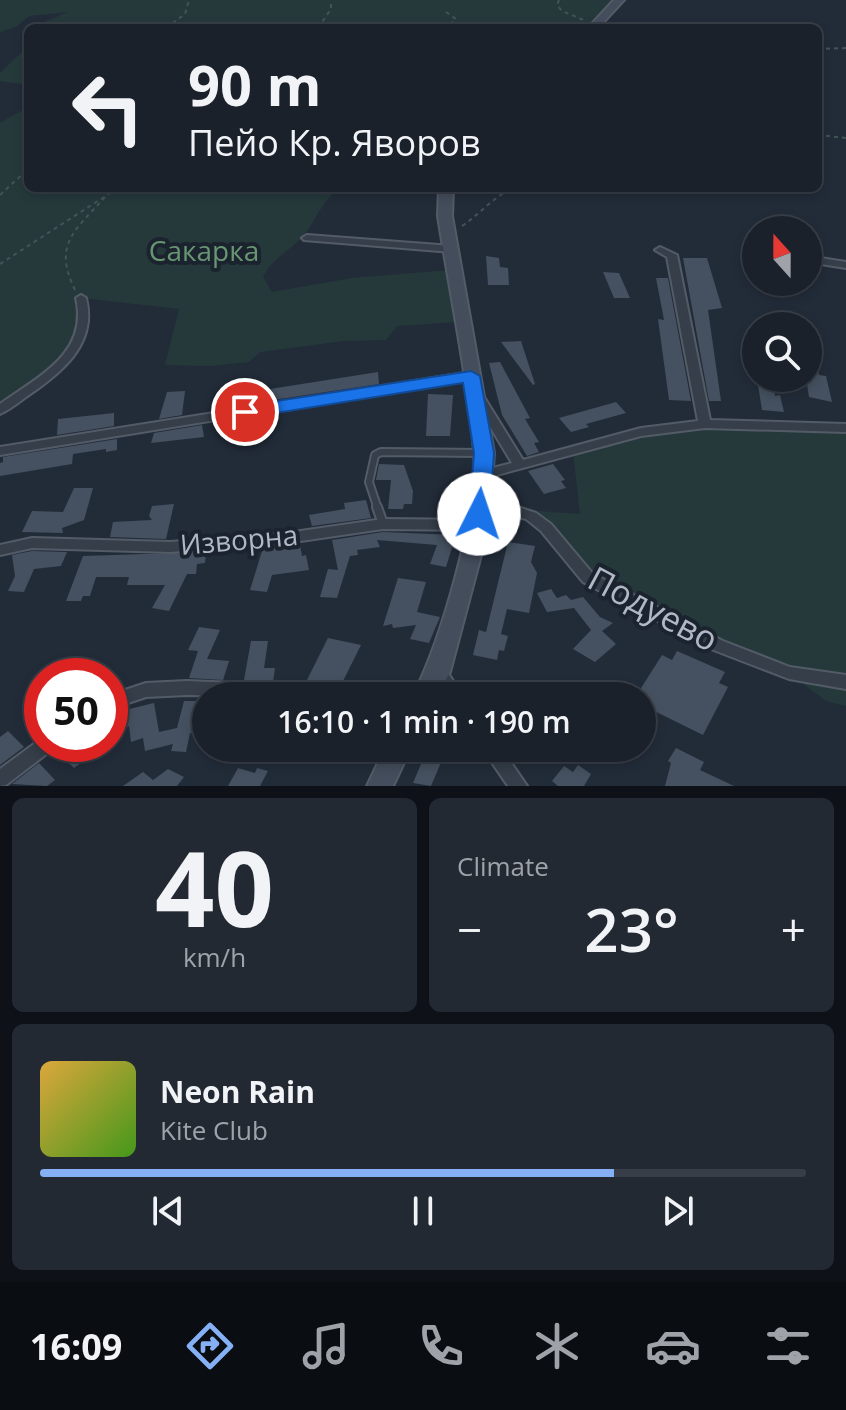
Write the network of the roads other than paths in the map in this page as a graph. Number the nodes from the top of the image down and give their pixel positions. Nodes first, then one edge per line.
1 (619, 0) edge
2 (599, 22) edge
3 (446, 192) edge
4 (307, 238) dead end
5 (451, 243) junction
6 (660, 250) dead end
7 (822, 261) edge
8 (846, 265) edge
9 (81, 298) road end
10 (471, 376) junction
11 (476, 394) junction
12 (0, 410) edge
13 (705, 424) junction
14 (846, 428) edge
15 (0, 451) edge
16 (483, 464) junction
17 (520, 465) junction
18 (479, 514) junction
19 (383, 524) junction
20 (0, 550) edge
21 (438, 672) junction
22 (433, 682) edge
23 (445, 682) edge
24 (846, 682) edge
25 (192, 688) edge
26 (128, 696) edge
27 (24, 761) edge
28 (391, 762) edge
29 (501, 762) edge
30 (0, 779) edge
31 (380, 786) edge
32 (518, 786) edge

1 - 2 main road
3 - 5 main road
4 - 5 street
5 - 10 main road
6 - 13 street
7 - 8 street
9 - 12 street
10 - 11 main road
10 - 15 street
11 - 16 main road
11 - 17 street
13 - 14 street
13 - 17 street
16 - 17 street
16 - 18 main road
16 - 19 lane
18 - 19 street, Изворна
18 - 21 main road
18 - 24 street, Подуево
19 - 20 street, Изворна
21 - 22 main road
21 - 23 street
25 - 26 street
27 - 30 street
28 - 31 main road
29 - 32 street

